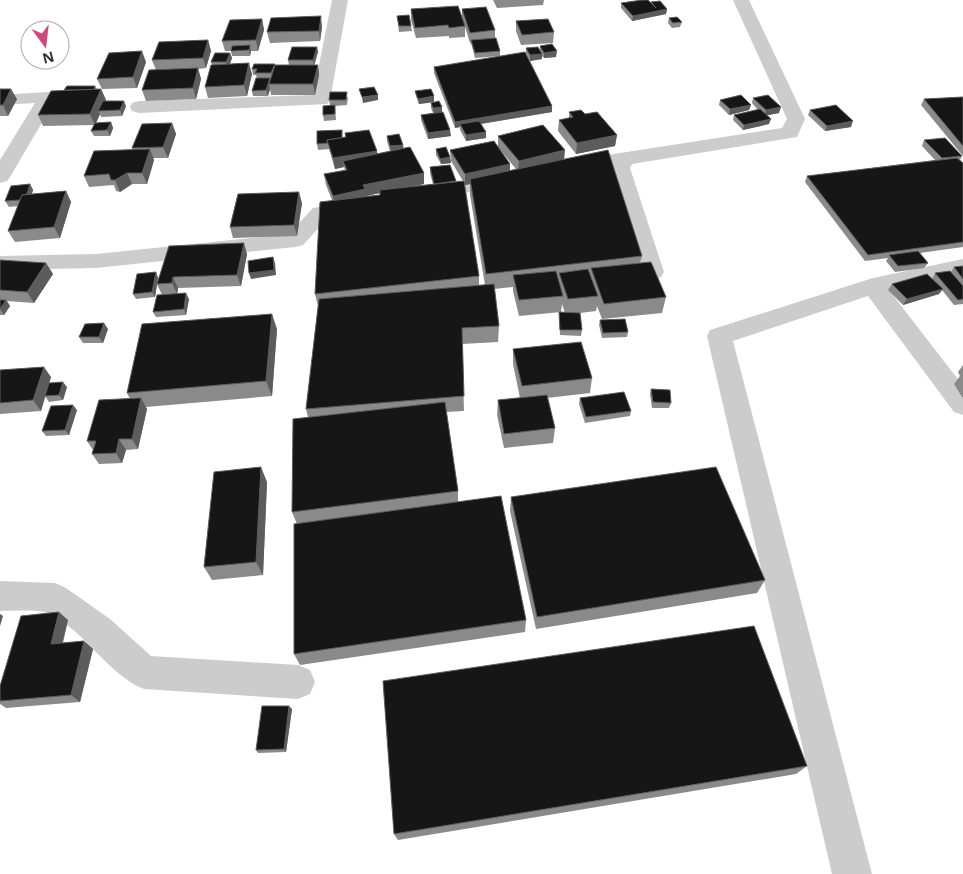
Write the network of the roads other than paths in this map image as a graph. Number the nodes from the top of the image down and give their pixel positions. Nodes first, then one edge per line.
1 (340, 0) edge
2 (741, 0) edge
3 (0, 100) edge
4 (139, 107) dead end
5 (625, 159) junction
6 (0, 177) edge
7 (406, 198) edge
8 (378, 203) edge
9 (0, 263) edge
10 (963, 267) edge
11 (653, 272) edge
12 (873, 286) junction
13 (963, 405) edge
14 (0, 596) edge
15 (298, 682) dead end
16 (852, 874) edge

1 - 4 lane
2 - 5 lane
3 - 6 lane
5 - 7 lane
5 - 11 lane
8 - 9 lane
10 - 12 lane
12 - 13 lane
12 - 16 lane
14 - 15 lane

